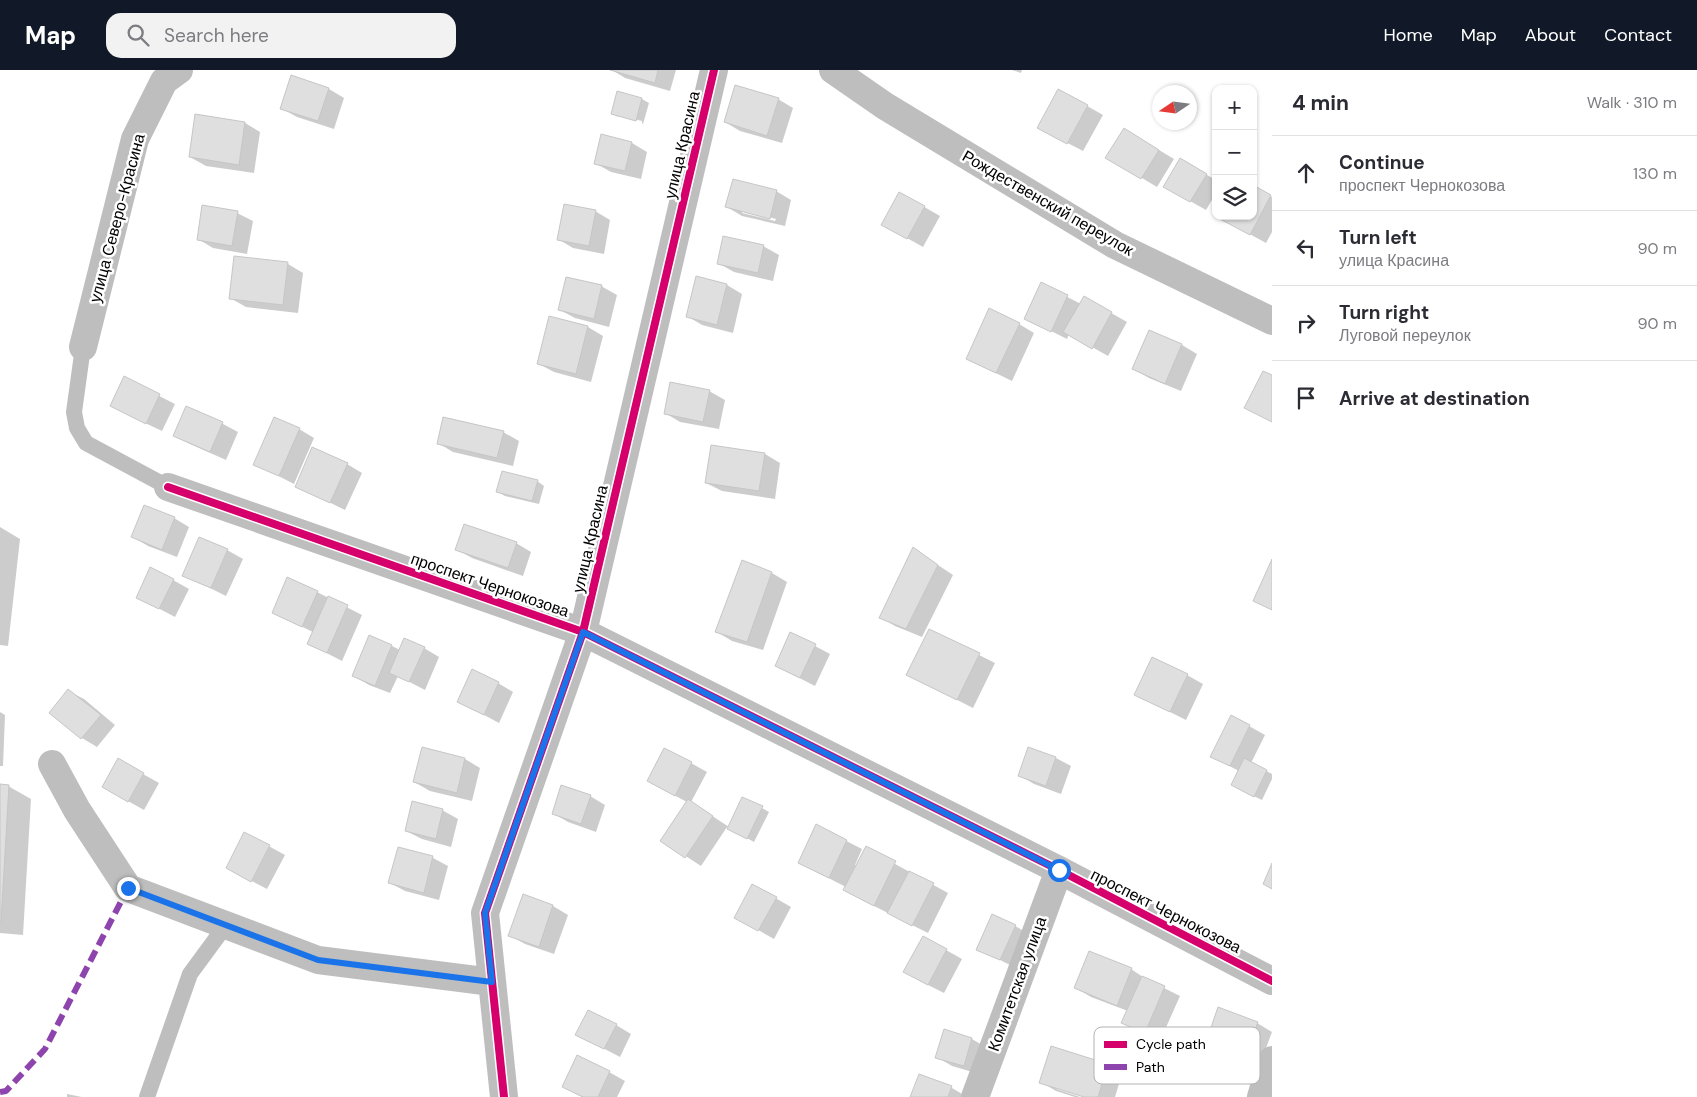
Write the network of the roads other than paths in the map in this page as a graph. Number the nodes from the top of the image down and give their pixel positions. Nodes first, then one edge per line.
1 (179, 70) edge
2 (714, 70) edge
3 (833, 70) edge
4 (1272, 321) edge
5 (83, 347) joint
6 (168, 487) joint
7 (583, 632) junction
8 (52, 764) dead end
9 (1059, 870) junction
10 (226, 925) junction
11 (1272, 981) edge
12 (492, 982) junction
13 (1272, 1060) edge
14 (147, 1097) edge
15 (504, 1097) edge
16 (975, 1097) edge
17 (1261, 1097) edge

1 - 5 street, улица Северо-Красина
2 - 7 street, улица Красина
3 - 4 street, Рождественский переулок
5 - 6 lane
6 - 7 street, проспект Чернокозова
7 - 9 street, проспект Чернокозова
7 - 12 street, улица Красина
8 - 10 street
9 - 11 street, проспект Чернокозова
9 - 16 street, Комитетская улица
10 - 12 street
10 - 14 lane
12 - 15 street, улица Красина
13 - 17 street

